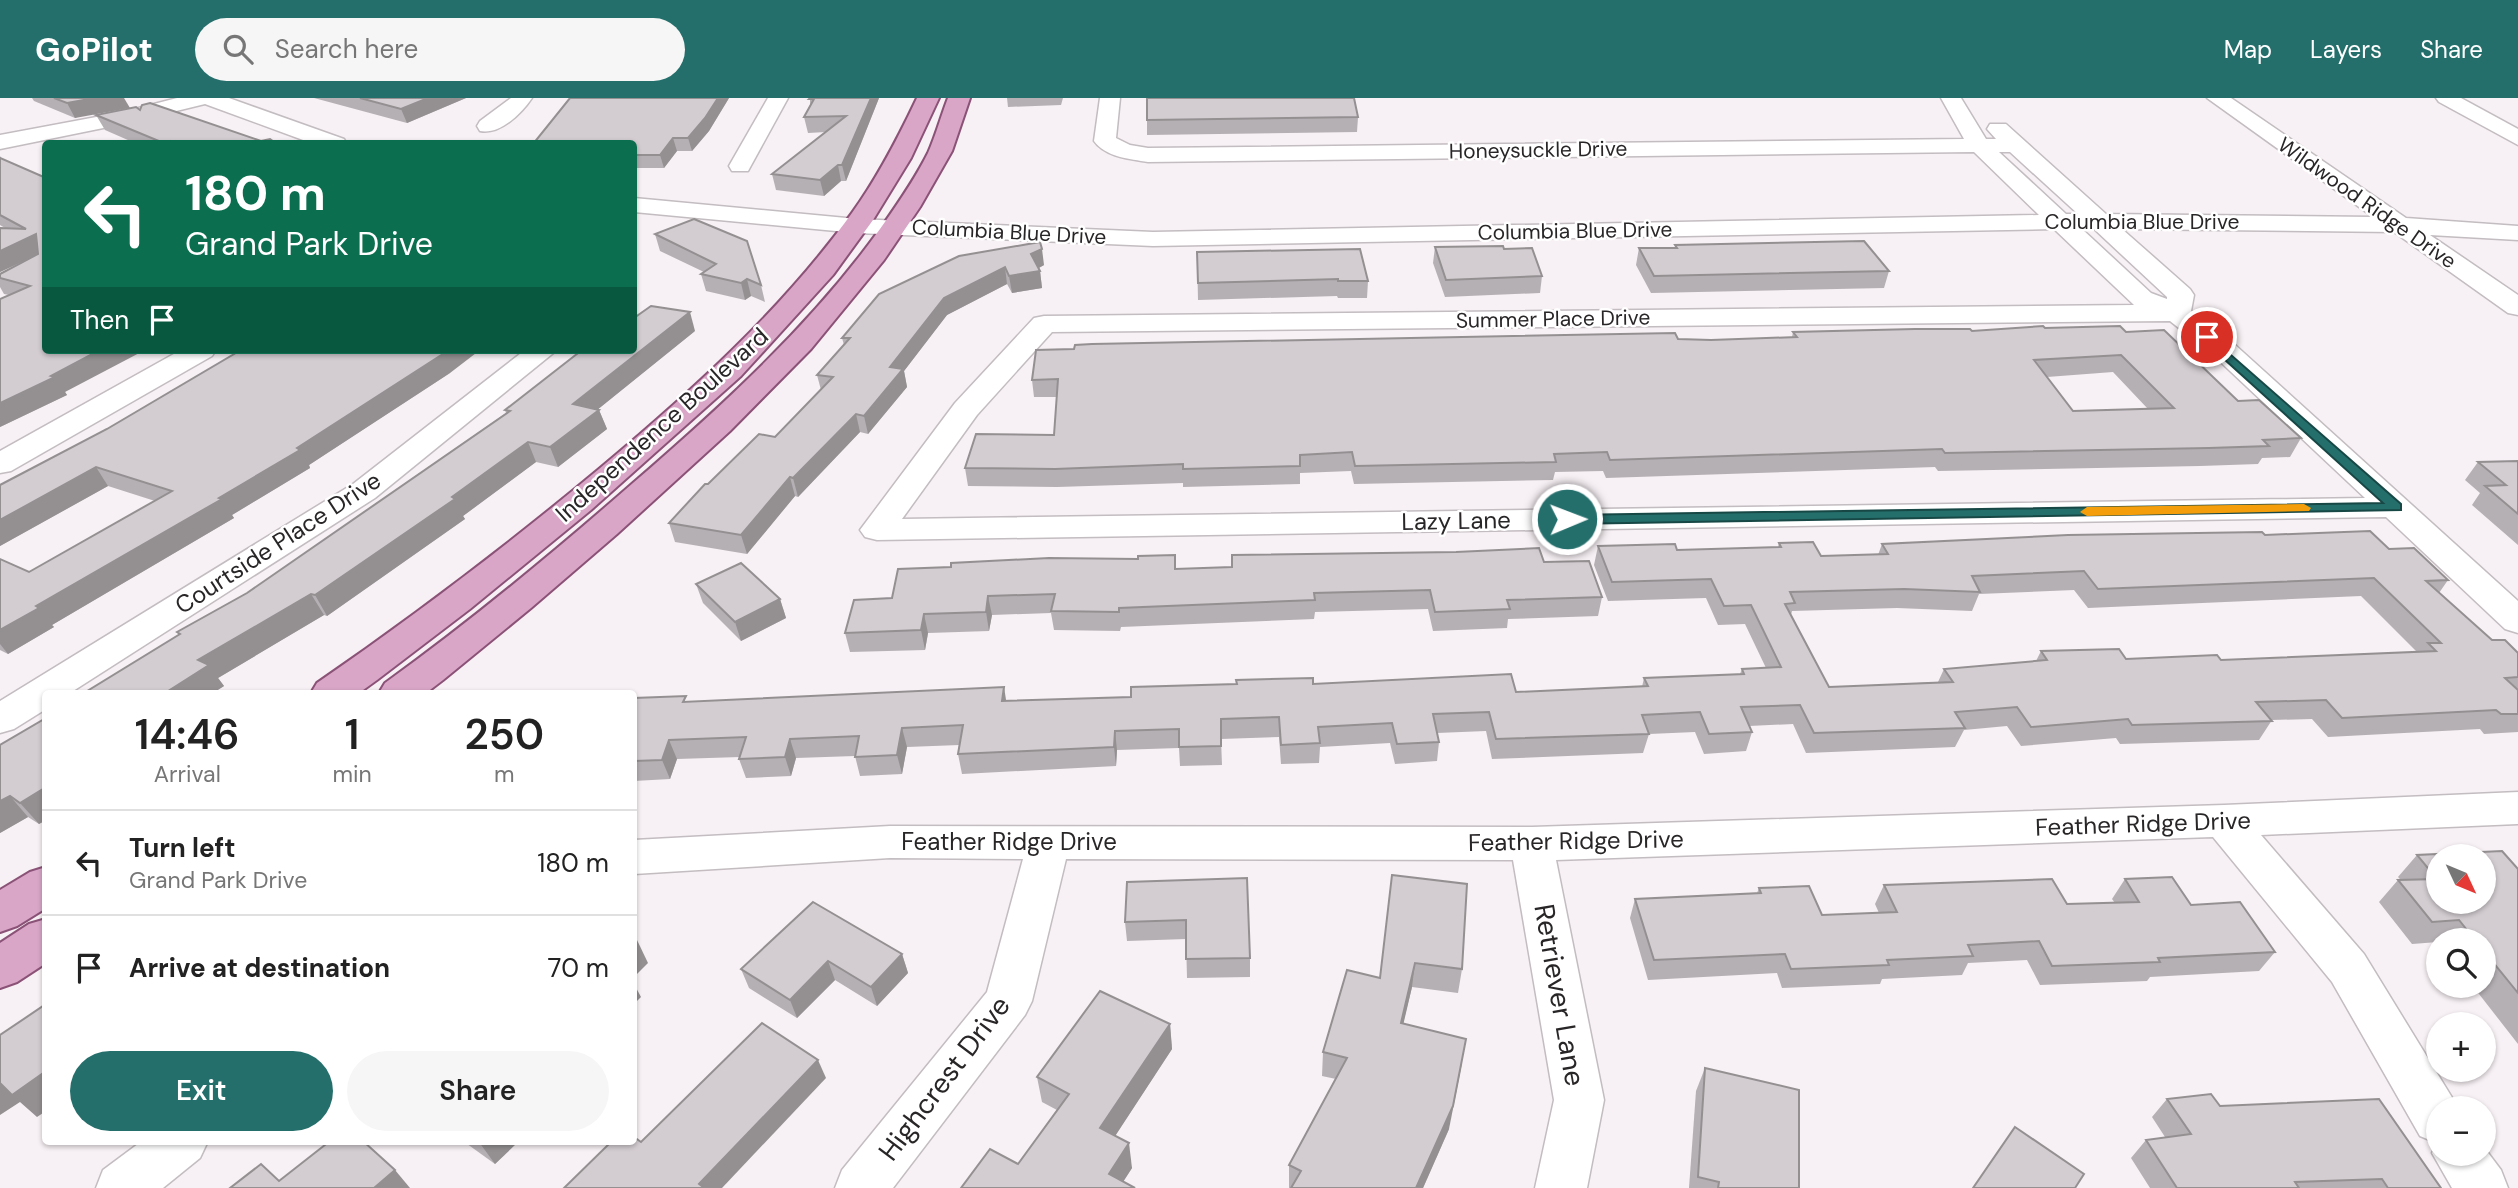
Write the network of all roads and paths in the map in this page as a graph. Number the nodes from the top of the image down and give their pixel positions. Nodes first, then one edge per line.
1 (202, 98) edge
2 (209, 98) edge
3 (522, 98) edge
4 (778, 98) edge
5 (928, 98) edge
6 (959, 98) edge
7 (1110, 98) edge
8 (1951, 98) edge
9 (1963, 98) edge
10 (2217, 98) edge
11 (2446, 98) edge
12 (488, 125) dead end
13 (2518, 138) edge
14 (42, 139) edge
15 (325, 140) edge
16 (0, 142) edge
17 (1979, 145) junction
18 (2016, 145) junction
19 (740, 166) dead end
20 (637, 205) edge
21 (2098, 220) junction
22 (2059, 221) junction
23 (2398, 225) junction
24 (857, 226) junction
25 (896, 226) junction
26 (2518, 233) edge
27 (2518, 307) edge
28 (2177, 313) junction
29 (195, 354) edge
30 (538, 354) edge
31 (966, 408) joint
32 (629, 461) junction
33 (0, 464) edge
34 (670, 468) junction
35 (2396, 507) junction
36 (2518, 621) edge
37 (46, 690) edge
38 (335, 690) edge
39 (403, 690) edge
40 (42, 693) edge
41 (0, 719) edge
42 (2518, 808) edge
43 (2224, 821) junction
44 (1049, 841) junction
45 (1532, 844) junction
46 (637, 857) edge
47 (42, 887) edge
48 (0, 913) edge
49 (42, 941) edge
50 (0, 968) edge
51 (2426, 1100) edge
52 (177, 1145) edge
53 (2467, 1166) edge
54 (122, 1188) edge
55 (861, 1188) edge
56 (1561, 1188) edge
57 (2482, 1188) edge

1 - 14 street
2 - 15 street
3 - 12 street
4 - 19 street
5 - 24 main road, Independence Boulevard
6 - 25 main road, Independence Boulevard
7 - 17 street, Honeysuckle Drive
8 - 17 street
9 - 18 street
10 - 23 street, Wildwood Ridge Drive
11 - 13 street
14 - 16 street
17 - 18 street, Honeysuckle Drive
17 - 22 street
18 - 21 street
20 - 24 street, Columbia Blue Drive
21 - 22 street, Columbia Blue Drive
21 - 23 street, Columbia Blue Drive
21 - 28 street
22 - 25 street, Columbia Blue Drive
22 - 28 street
23 - 26 street, Columbia Blue Drive
23 - 27 street, Wildwood Ridge Drive
24 - 25 street, Columbia Blue Drive
24 - 32 main road, Independence Boulevard
25 - 34 main road, Independence Boulevard
28 - 31 street, Summer Place Drive
28 - 35 street
29 - 33 street
30 - 37 street, Courtside Place Drive
31 - 35 street, Lazy Lane
32 - 34 main road
32 - 38 main road, Independence Boulevard
34 - 39 main road, Independence Boulevard
35 - 36 street
40 - 41 street, Courtside Place Drive
42 - 43 street, Feather Ridge Drive
43 - 45 street, Feather Ridge Drive
43 - 51 street
44 - 45 street, Feather Ridge Drive
44 - 46 street, Feather Ridge Drive
44 - 55 street, Highcrest Drive
45 - 56 street, Retriever Lane
47 - 48 main road
49 - 50 main road
52 - 54 street
53 - 57 street

